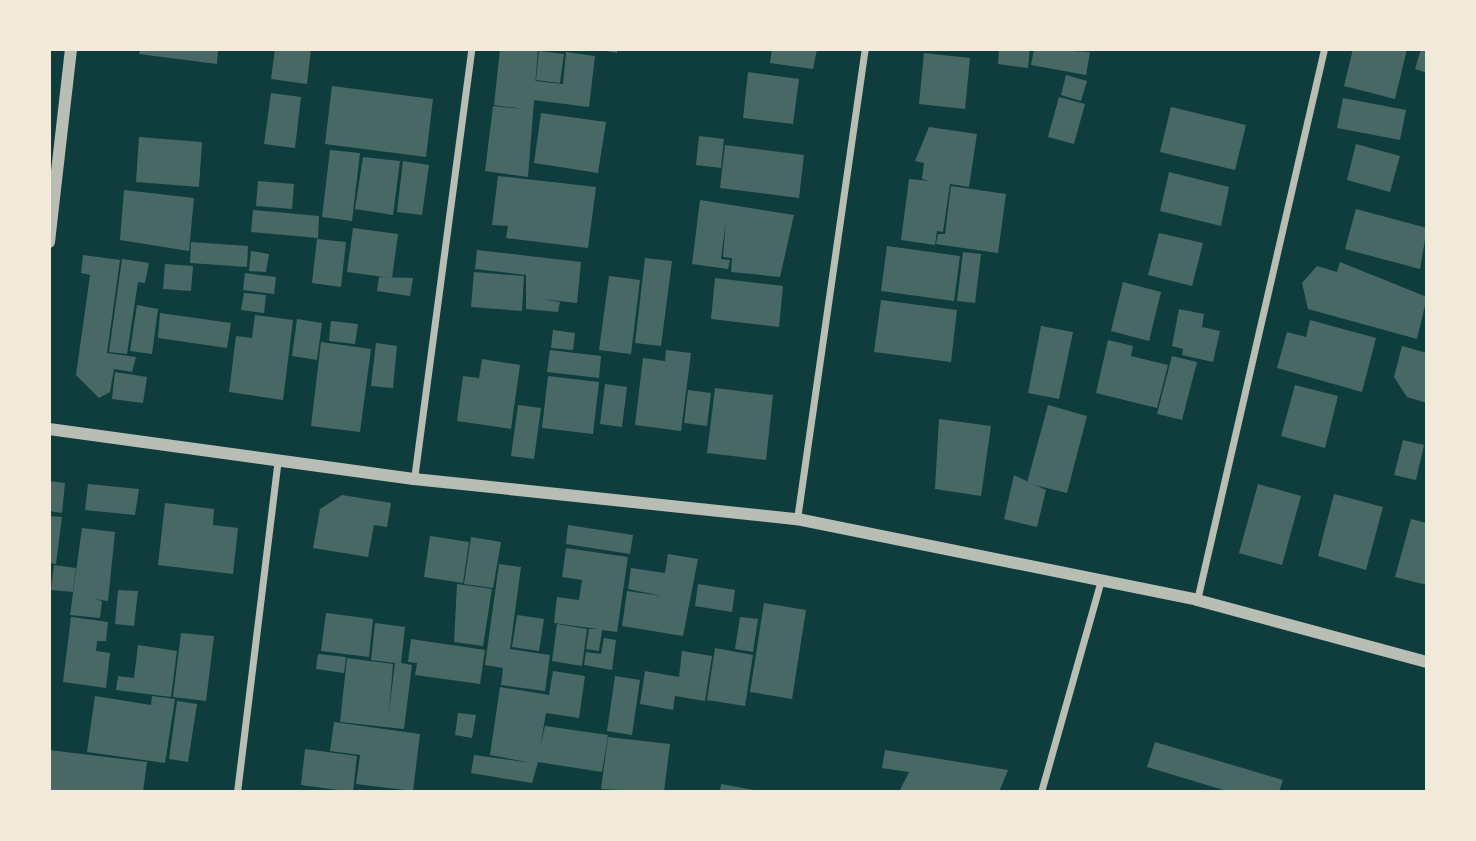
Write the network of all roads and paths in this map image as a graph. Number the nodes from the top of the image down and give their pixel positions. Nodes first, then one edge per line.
1 (71, 49) edge
2 (471, 49) edge
3 (864, 49) edge
4 (1324, 49) edge
5 (49, 242) edge
6 (49, 429) edge
7 (278, 458) junction
8 (414, 479) junction
9 (797, 519) junction
10 (1102, 580) junction
11 (1197, 600) junction
12 (1427, 662) edge
13 (237, 792) edge
14 (1041, 792) edge

1 - 5 street
2 - 8 street
3 - 9 street
4 - 11 street
6 - 7 street
7 - 8 street
7 - 13 street
8 - 9 street
9 - 10 street
10 - 11 street
10 - 14 street
11 - 12 street

